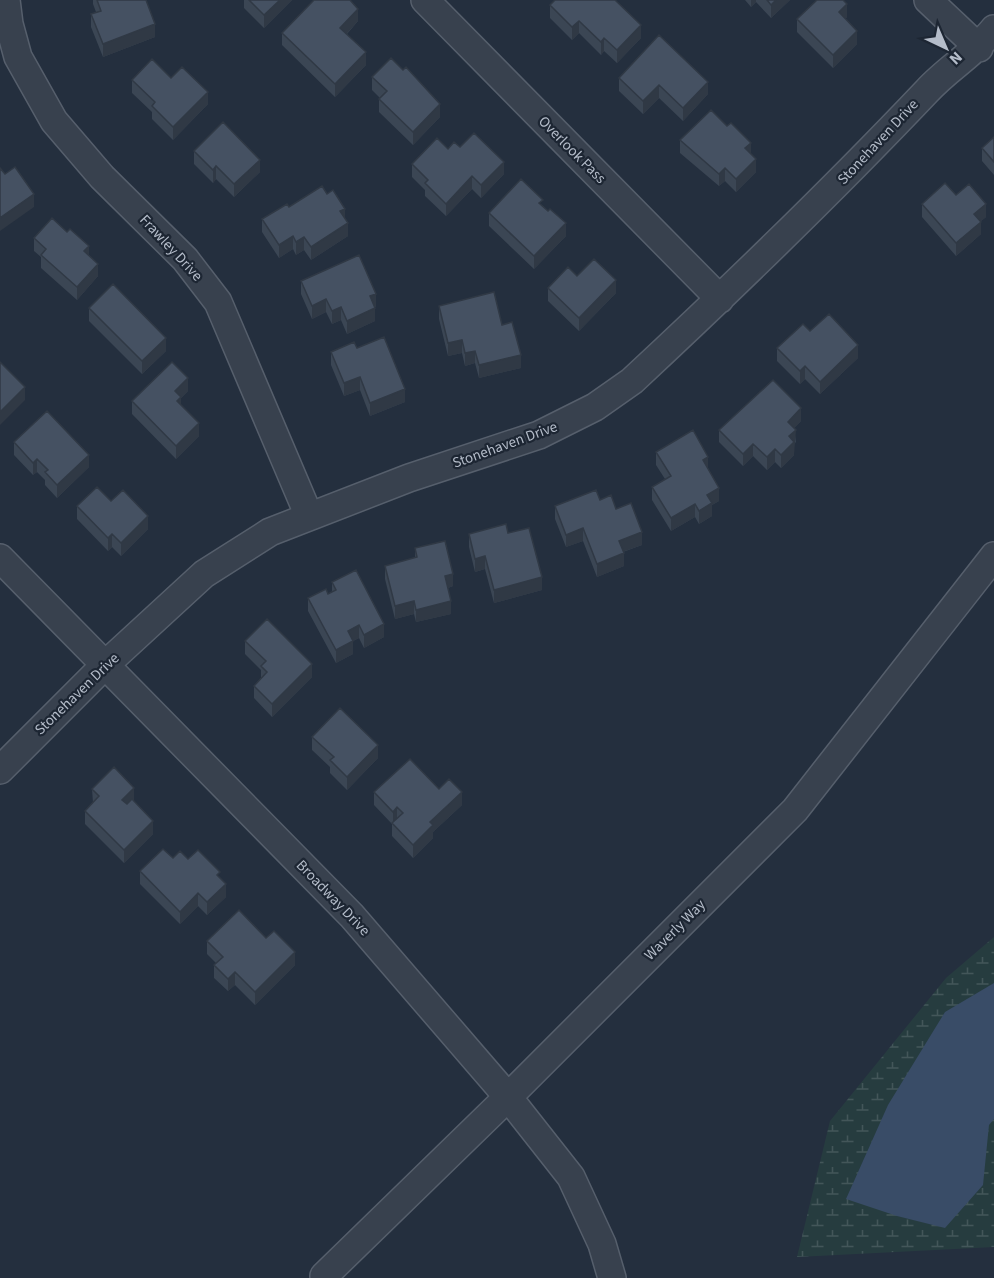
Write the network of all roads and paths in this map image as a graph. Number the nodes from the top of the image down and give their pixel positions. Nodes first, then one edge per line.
1 (425, 0) edge
2 (928, 0) edge
3 (4, 3) edge
4 (987, 39) edge
5 (720, 299) junction
6 (309, 516) junction
7 (994, 556) edge
8 (0, 558) edge
9 (105, 665) junction
10 (0, 770) edge
11 (508, 1097) junction
12 (324, 1276) dead end
13 (612, 1278) edge

1 - 5 street, Overlook Pass
2 - 4 street
3 - 6 street, Frawley Drive
4 - 5 street, Stonehaven Drive
5 - 6 street, Stonehaven Drive
6 - 9 street, Stonehaven Drive
7 - 11 street, Waverly Way
8 - 9 street, Broadway Drive
9 - 10 street, Stonehaven Drive
9 - 11 street, Broadway Drive
11 - 12 street, Waverly Way
11 - 13 street, Broadway Drive

